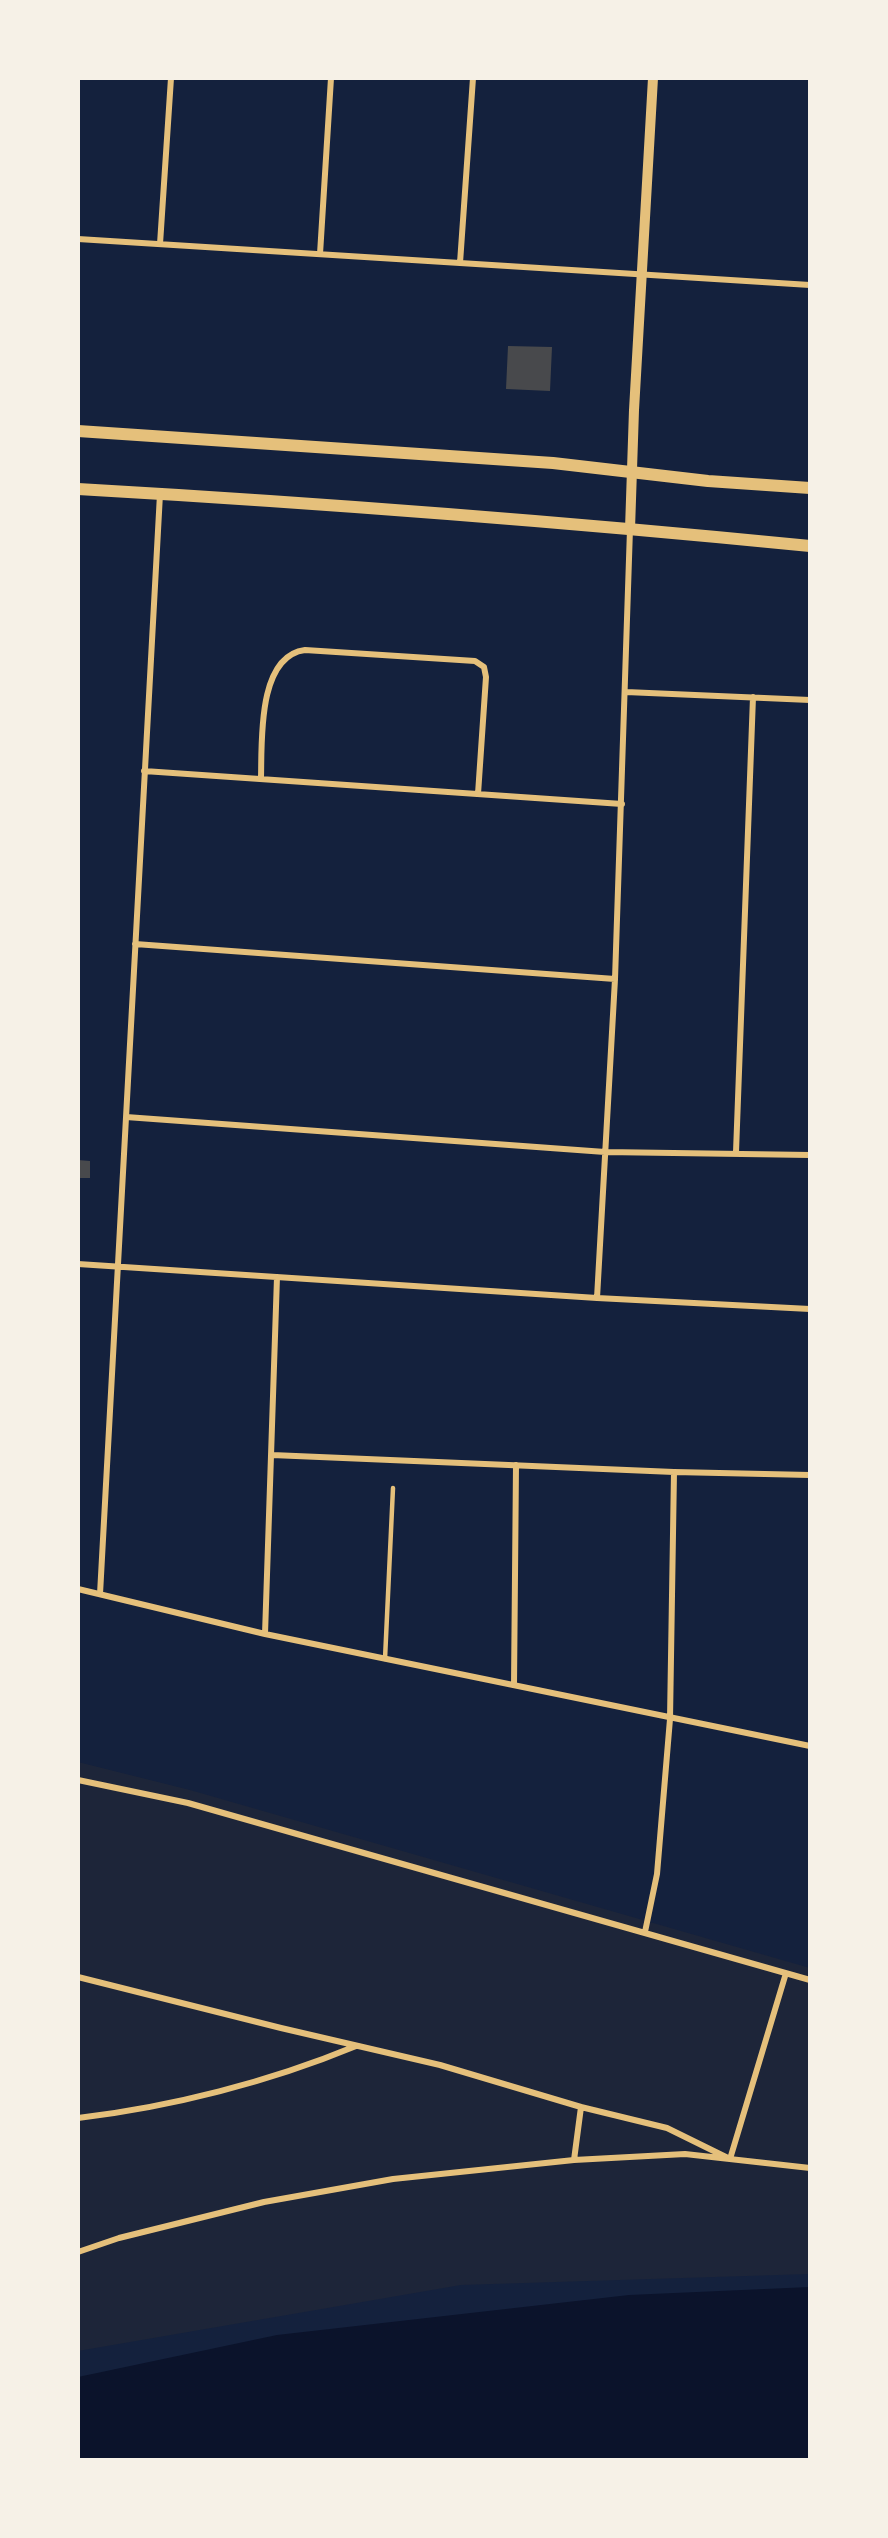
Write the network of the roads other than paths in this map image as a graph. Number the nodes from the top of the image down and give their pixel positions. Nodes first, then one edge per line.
1 (171, 78) edge
2 (331, 78) edge
3 (472, 78) edge
4 (653, 78) edge
5 (78, 239) edge
6 (160, 244) junction
7 (320, 254) junction
8 (460, 263) junction
9 (642, 274) junction
10 (810, 285) edge
11 (78, 431) edge
12 (633, 474) junction
13 (810, 488) edge
14 (78, 489) edge
15 (160, 494) junction
16 (630, 528) junction
17 (810, 546) edge
18 (626, 692) junction
19 (753, 698) junction
20 (810, 699) edge
21 (144, 771) junction
22 (261, 778) junction
23 (478, 794) junction
24 (622, 804) junction
25 (135, 944) junction
26 (615, 979) junction
27 (126, 1118) junction
28 (605, 1152) junction
29 (736, 1152) junction
30 (810, 1155) edge
31 (78, 1264) edge
32 (117, 1266) junction
33 (276, 1277) junction
34 (597, 1298) junction
35 (810, 1309) edge
36 (272, 1455) junction
37 (516, 1465) junction
38 (674, 1472) junction
39 (810, 1475) edge
40 (393, 1488) dead end
41 (78, 1589) edge
42 (100, 1594) junction
43 (264, 1634) junction
44 (385, 1659) junction
45 (514, 1685) junction
46 (670, 1719) junction
47 (810, 1746) edge
48 (78, 1780) edge
49 (645, 1932) junction
50 (786, 1973) junction
51 (78, 1977) edge
52 (810, 1980) edge
53 (357, 2046) junction
54 (581, 2107) junction
55 (78, 2118) edge
56 (730, 2159) junction
57 (574, 2160) junction
58 (810, 2168) edge
59 (78, 2252) edge

1 - 6 street
2 - 7 street
3 - 8 street
4 - 9 street
5 - 6 street
6 - 7 street
7 - 8 street
8 - 9 street
9 - 10 street
9 - 12 street
11 - 12 main road
12 - 13 main road
12 - 16 street
14 - 15 main road
15 - 16 main road
15 - 21 street
16 - 17 main road
16 - 18 street
18 - 19 street
18 - 24 street
19 - 20 street
19 - 29 street
21 - 22 street
21 - 25 street
22 - 23 street
22 - 23 street
23 - 24 street
24 - 26 street
25 - 26 street
25 - 27 street
26 - 28 street
27 - 28 street
27 - 32 street
28 - 29 street
28 - 34 street
29 - 30 street
31 - 32 street
32 - 33 street
32 - 42 street
33 - 34 street
33 - 36 street
34 - 35 street
36 - 37 street
36 - 43 street
37 - 38 street
37 - 45 street
38 - 39 street
38 - 46 street
40 - 44 lane
41 - 42 street
42 - 43 street
43 - 44 street
44 - 45 street
45 - 46 street
46 - 47 street
46 - 49 street
48 - 49 street
49 - 50 street
50 - 52 street
50 - 56 street
51 - 53 street
53 - 54 street
53 - 55 street
54 - 56 street
54 - 57 street
56 - 57 street
56 - 58 street
57 - 59 street

